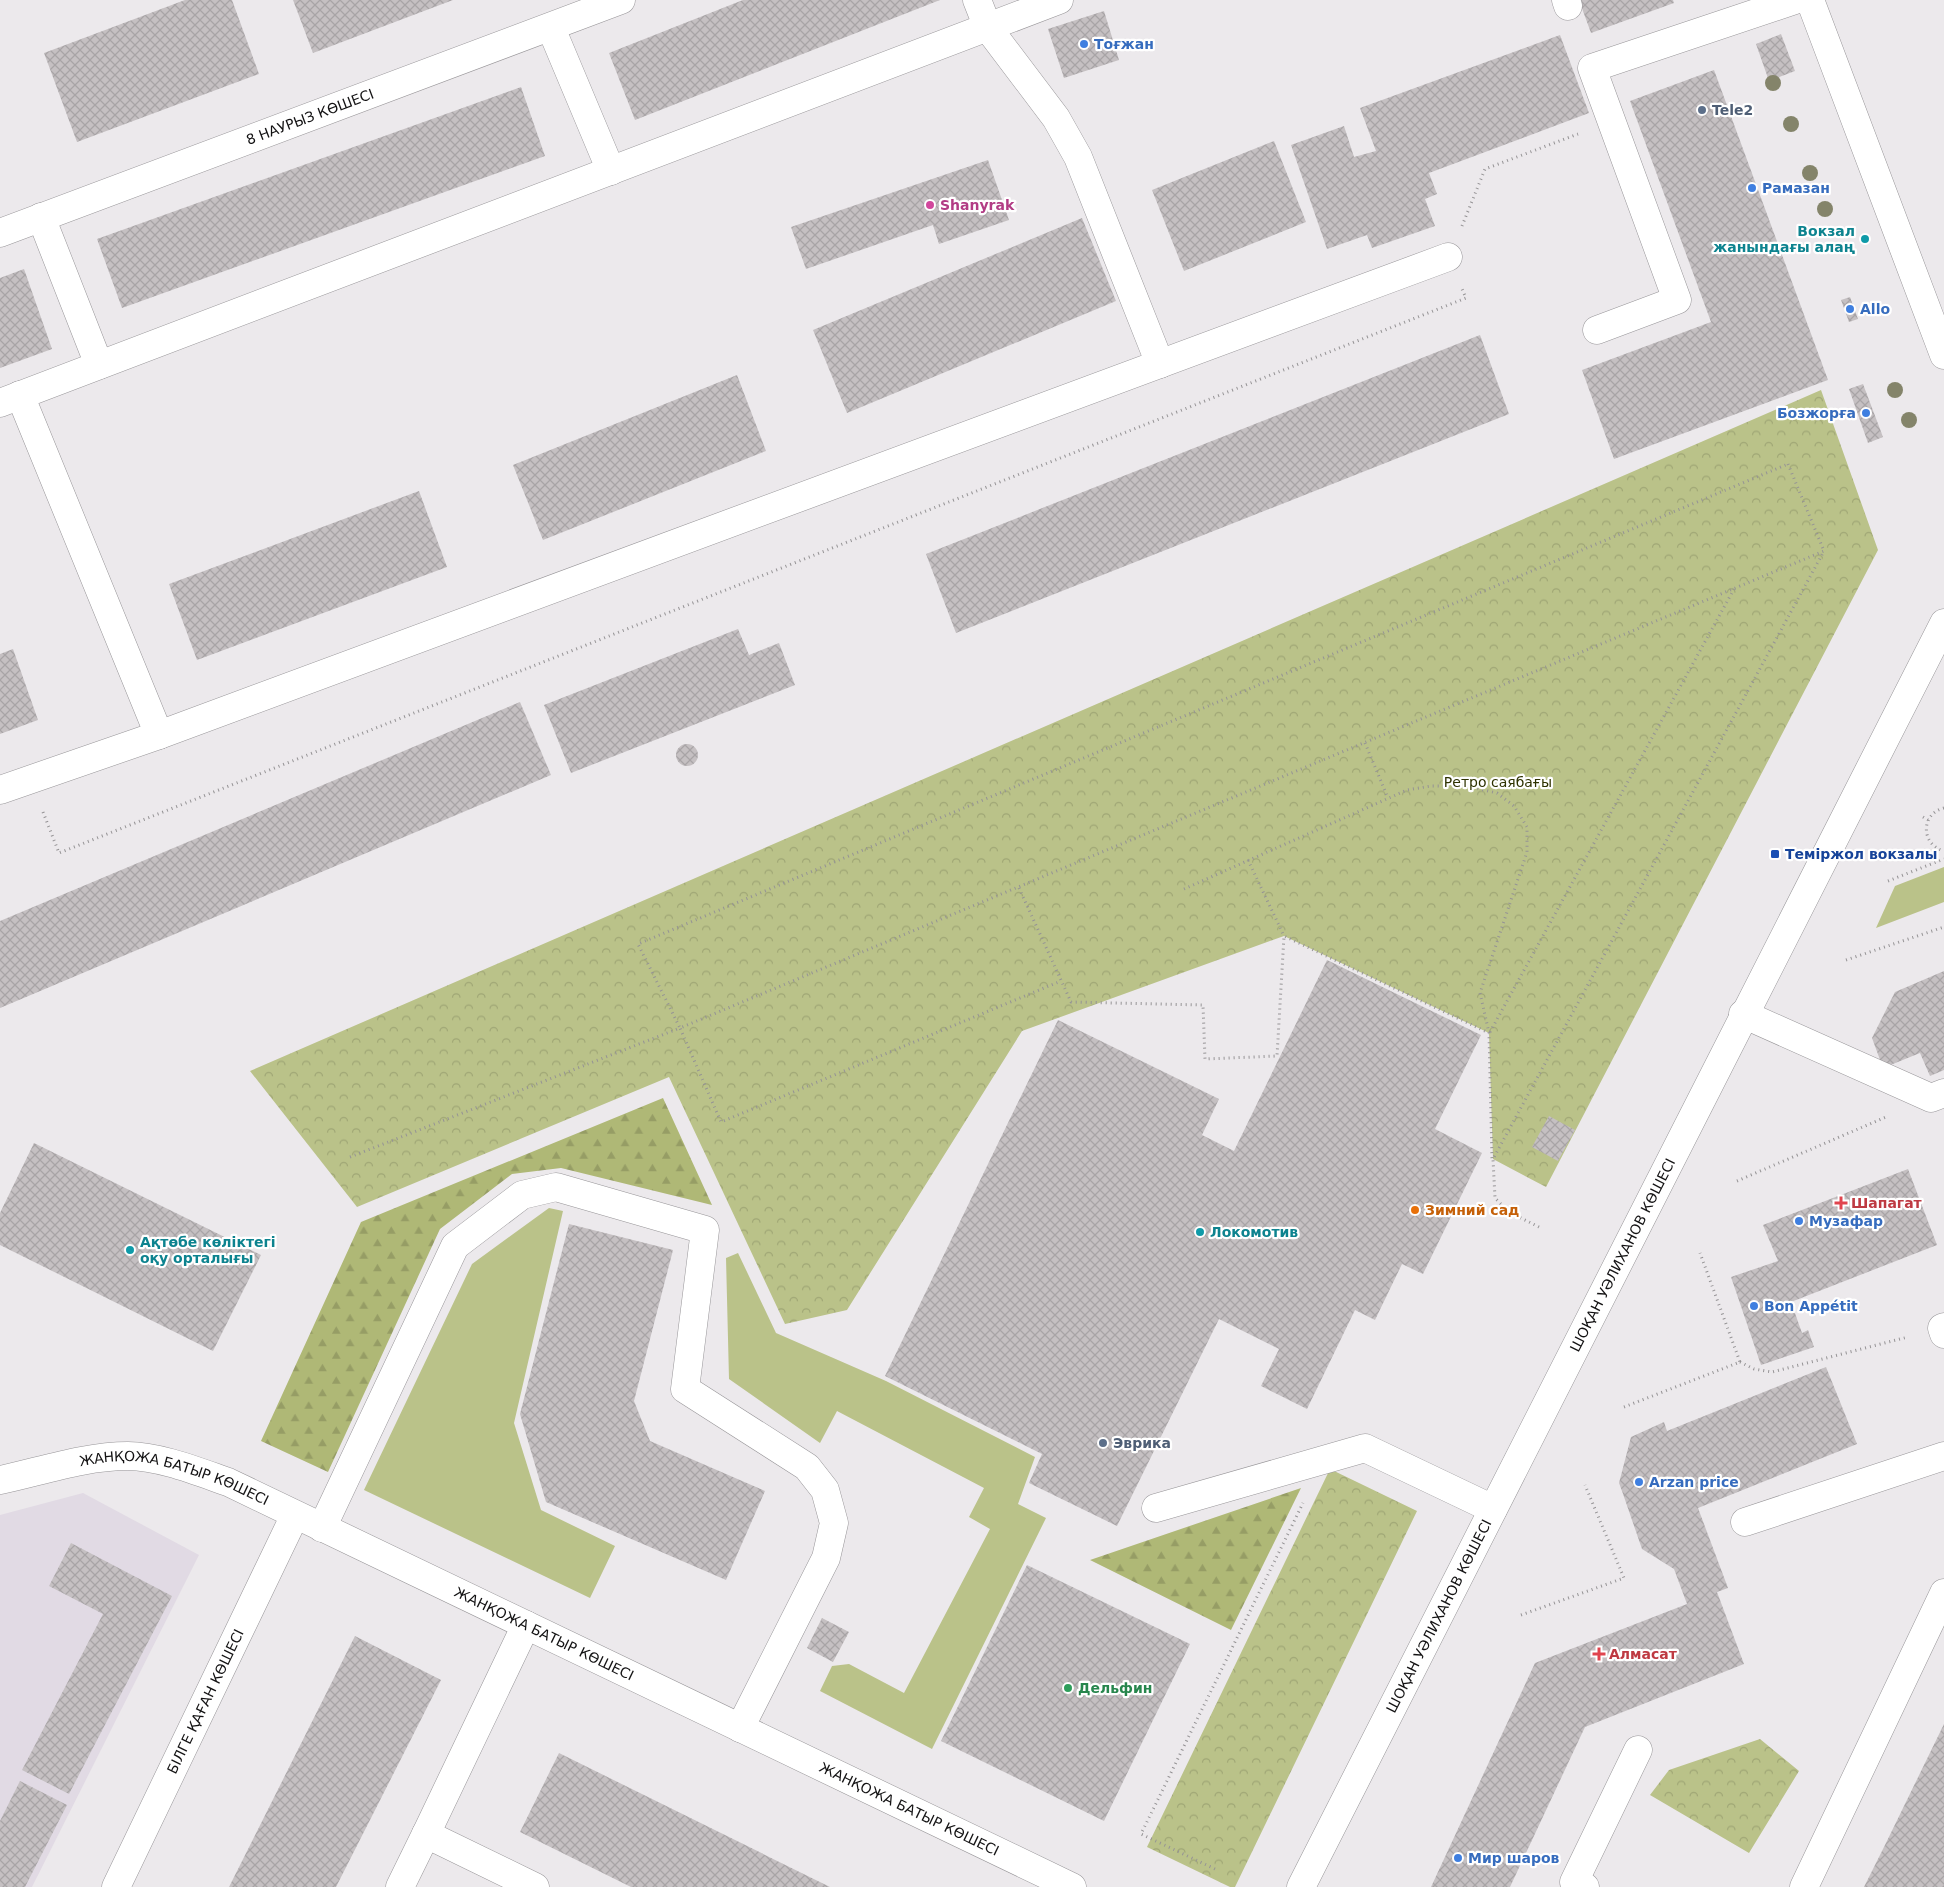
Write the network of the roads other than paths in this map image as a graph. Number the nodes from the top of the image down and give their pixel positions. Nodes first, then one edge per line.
1 (621, 0) edge
2 (977, 0) edge
3 (1059, 0) edge
4 (1795, 0) edge
5 (1810, 0) edge
6 (550, 28) junction
7 (988, 28) junction
8 (611, 171) junction
9 (41, 218) junction
10 (0, 233) edge
11 (1448, 257) road end
12 (1597, 330) dead end
13 (1944, 355) edge
14 (1160, 364) junction
15 (99, 365) junction
16 (10, 399) edge
17 (1944, 623) edge
18 (158, 735) junction
19 (0, 790) edge
20 (1744, 1014) junction
21 (1940, 1100) edge
22 (1944, 1456) edge
23 (0, 1480) edge
24 (1156, 1508) dead end
25 (1493, 1509) junction
26 (295, 1515) junction
27 (1745, 1522) dead end
28 (322, 1528) junction
29 (1944, 1593) edge
30 (526, 1625) junction
31 (740, 1728) junction
32 (1638, 1750) dead end
33 (426, 1834) junction
34 (1022, 1876) edge
35 (116, 1887) edge
36 (400, 1887) edge
37 (534, 1887) edge
38 (1072, 1887) edge
39 (1301, 1887) edge
40 (1585, 1887) edge
41 (1804, 1887) edge

1 - 6 street, 8 НАУРЫЗ КӨШЕСІ
2 - 7 street
3 - 7 street
4 - 12 street
5 - 13 street
6 - 8 street
6 - 9 street, 8 НАУРЫЗ КӨШЕСІ
7 - 8 street
7 - 14 street
8 - 15 street
9 - 10 street, 8 НАУРЫЗ КӨШЕСІ
9 - 15 street
11 - 14 street
14 - 18 street
15 - 16 street
16 - 18 street
17 - 20 street, ШОҚАН УӘЛИХАНОВ КӨШЕСІ
18 - 19 street
20 - 21 street
20 - 25 street, ШОҚАН УӘЛИХАНОВ КӨШЕСІ
22 - 27 street
23 - 26 street, ЖАНҚОЖА БАТЫР КӨШЕСІ
24 - 25 street
25 - 39 street, ШОҚАН УӘЛИХАНОВ КӨШЕСІ
26 - 28 street, ЖАНҚОЖА БАТЫР КӨШЕСІ
26 - 35 street, БІЛГЕ ҚАҒАН КӨШЕСІ
28 - 30 street, ЖАНҚОЖА БАТЫР КӨШЕСІ
28 - 31 street
29 - 41 street
30 - 31 street, ЖАНҚОЖА БАТЫР КӨШЕСІ
30 - 33 street
31 - 34 street, ЖАНҚОЖА БАТЫР КӨШЕСІ
32 - 40 street
33 - 36 street
33 - 37 street
34 - 38 street, ЖАНҚОЖА БАТЫР КӨШЕСІ

